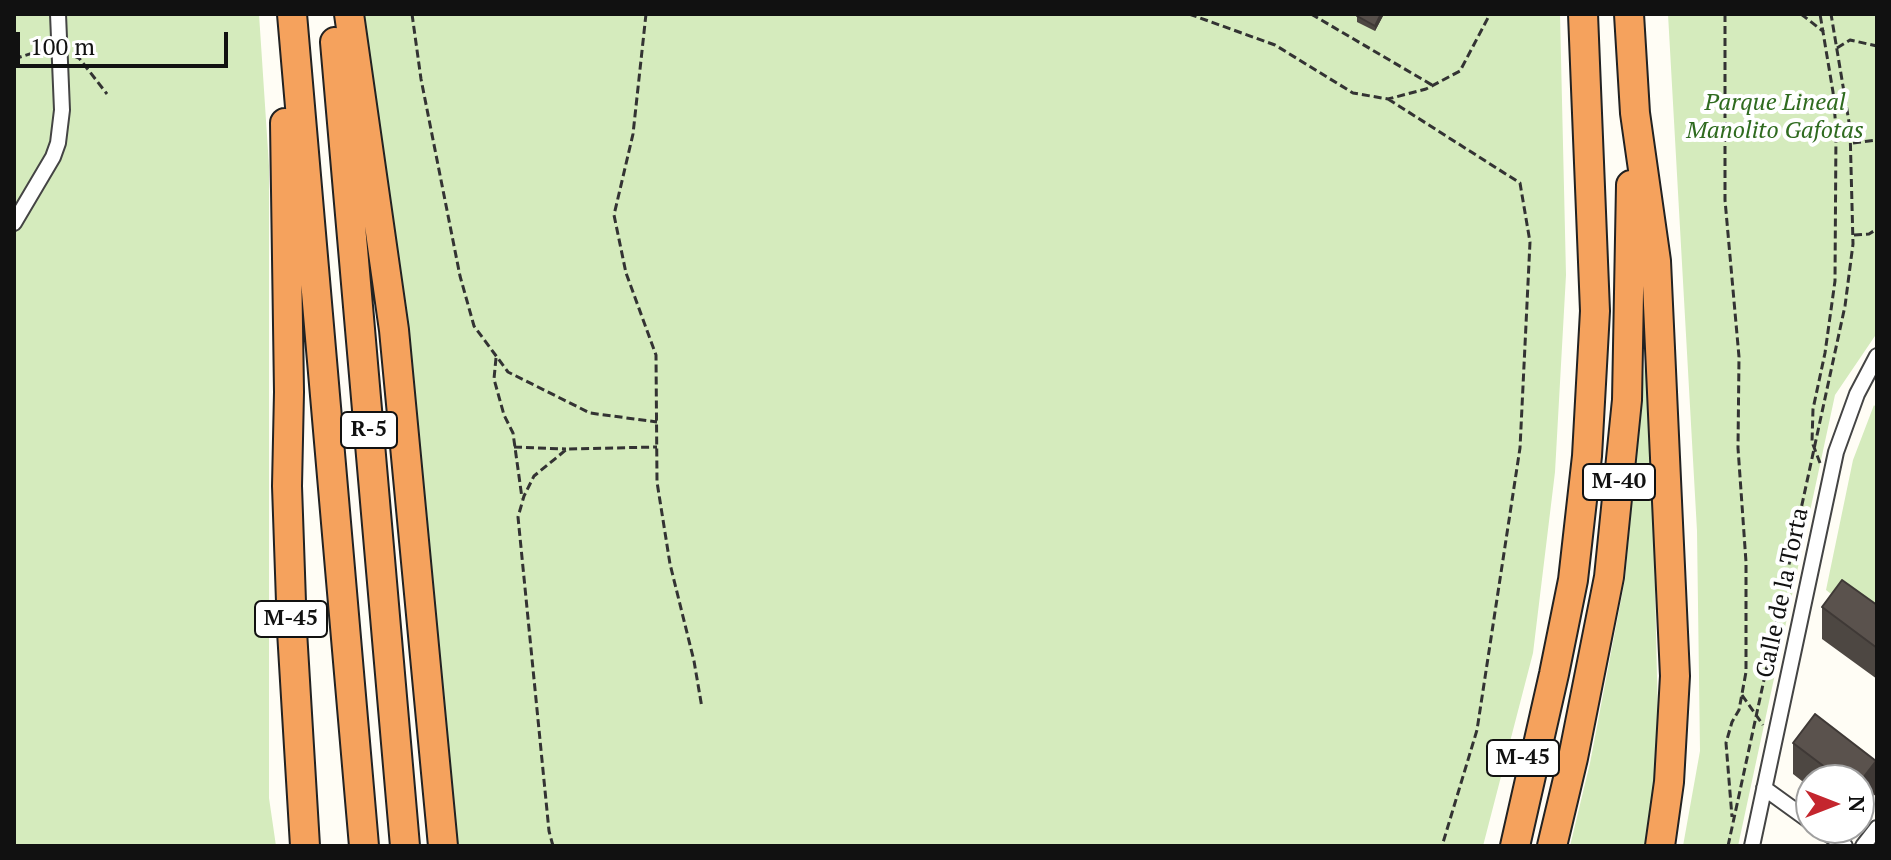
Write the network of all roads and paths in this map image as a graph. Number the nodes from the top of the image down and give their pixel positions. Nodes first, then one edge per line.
1 (58, 14) edge
2 (279, 14) edge
3 (292, 14) edge
4 (333, 14) edge
5 (349, 14) edge
6 (412, 14) edge
7 (646, 14) edge
8 (1189, 14) edge
9 (1311, 14) edge
10 (1490, 14) edge
11 (1583, 14) edge
12 (1629, 14) edge
13 (1725, 14) edge
14 (1801, 14) edge
15 (1820, 14) edge
16 (1831, 14) edge
17 (1824, 32) junction
18 (1877, 46) edge
19 (58, 48) junction
20 (1837, 48) junction
21 (14, 59) edge
22 (1434, 85) junction
23 (107, 94) dead end
24 (1388, 99) junction
25 (1635, 113) junction
26 (1877, 140) edge
27 (1852, 143) junction
28 (14, 223) edge
29 (1877, 229) edge
30 (1853, 235) junction
31 (1877, 356) edge
32 (496, 358) junction
33 (289, 392) junction
34 (657, 422) junction
35 (1813, 446) junction
36 (514, 447) junction
37 (657, 447) junction
38 (567, 449) junction
39 (1829, 485) junction
40 (522, 501) junction
41 (1554, 674) junction
42 (1742, 695) junction
43 (702, 708) dead end
44 (1756, 716) junction
45 (1776, 734) junction
46 (1764, 788) junction
47 (1795, 810) edge
48 (1877, 828) edge
49 (1753, 839) edge
50 (305, 846) edge
51 (325, 846) edge
52 (364, 846) edge
53 (405, 846) edge
54 (445, 846) edge
55 (553, 846) edge
56 (1442, 846) edge
57 (1501, 846) edge
58 (1515, 846) edge
59 (1552, 846) edge
60 (1660, 846) edge
61 (1728, 846) edge
62 (1863, 846) edge

1 - 19 street
2 - 33 highway
3 - 52 highway, R-5
4 - 53 highway, R-5
5 - 54 highway
6 - 32 path
7 - 34 path
8 - 24 path
9 - 22 path
10 - 22 path
11 - 41 highway, M-40
12 - 25 highway, M-40
13 - 42 path
14 - 17 path
15 - 17 path
16 - 20 path
17 - 35 path
18 - 20 path
19 - 21 path
19 - 23 path
19 - 28 street
20 - 27 path
22 - 24 path
24 - 56 path
25 - 59 highway, M-40
25 - 60 highway
26 - 27 path
27 - 30 path
29 - 30 path
30 - 35 path
31 - 39 street, Calle de la Torta
32 - 34 path
32 - 36 path
33 - 50 highway, M-45
33 - 51 highway
34 - 37 path
35 - 39 path
35 - 44 path
36 - 38 path
36 - 40 path
37 - 38 path
37 - 43 path
38 - 40 path
39 - 45 street, Calle de la Torta
40 - 55 path
41 - 57 highway, M-45
41 - 58 highway, M-40
42 - 44 path
42 - 49 path
44 - 45 path
44 - 61 path
45 - 46 street, Calle de la Torta
46 - 47 street
46 - 49 street, Calle de la Torta
48 - 62 street

